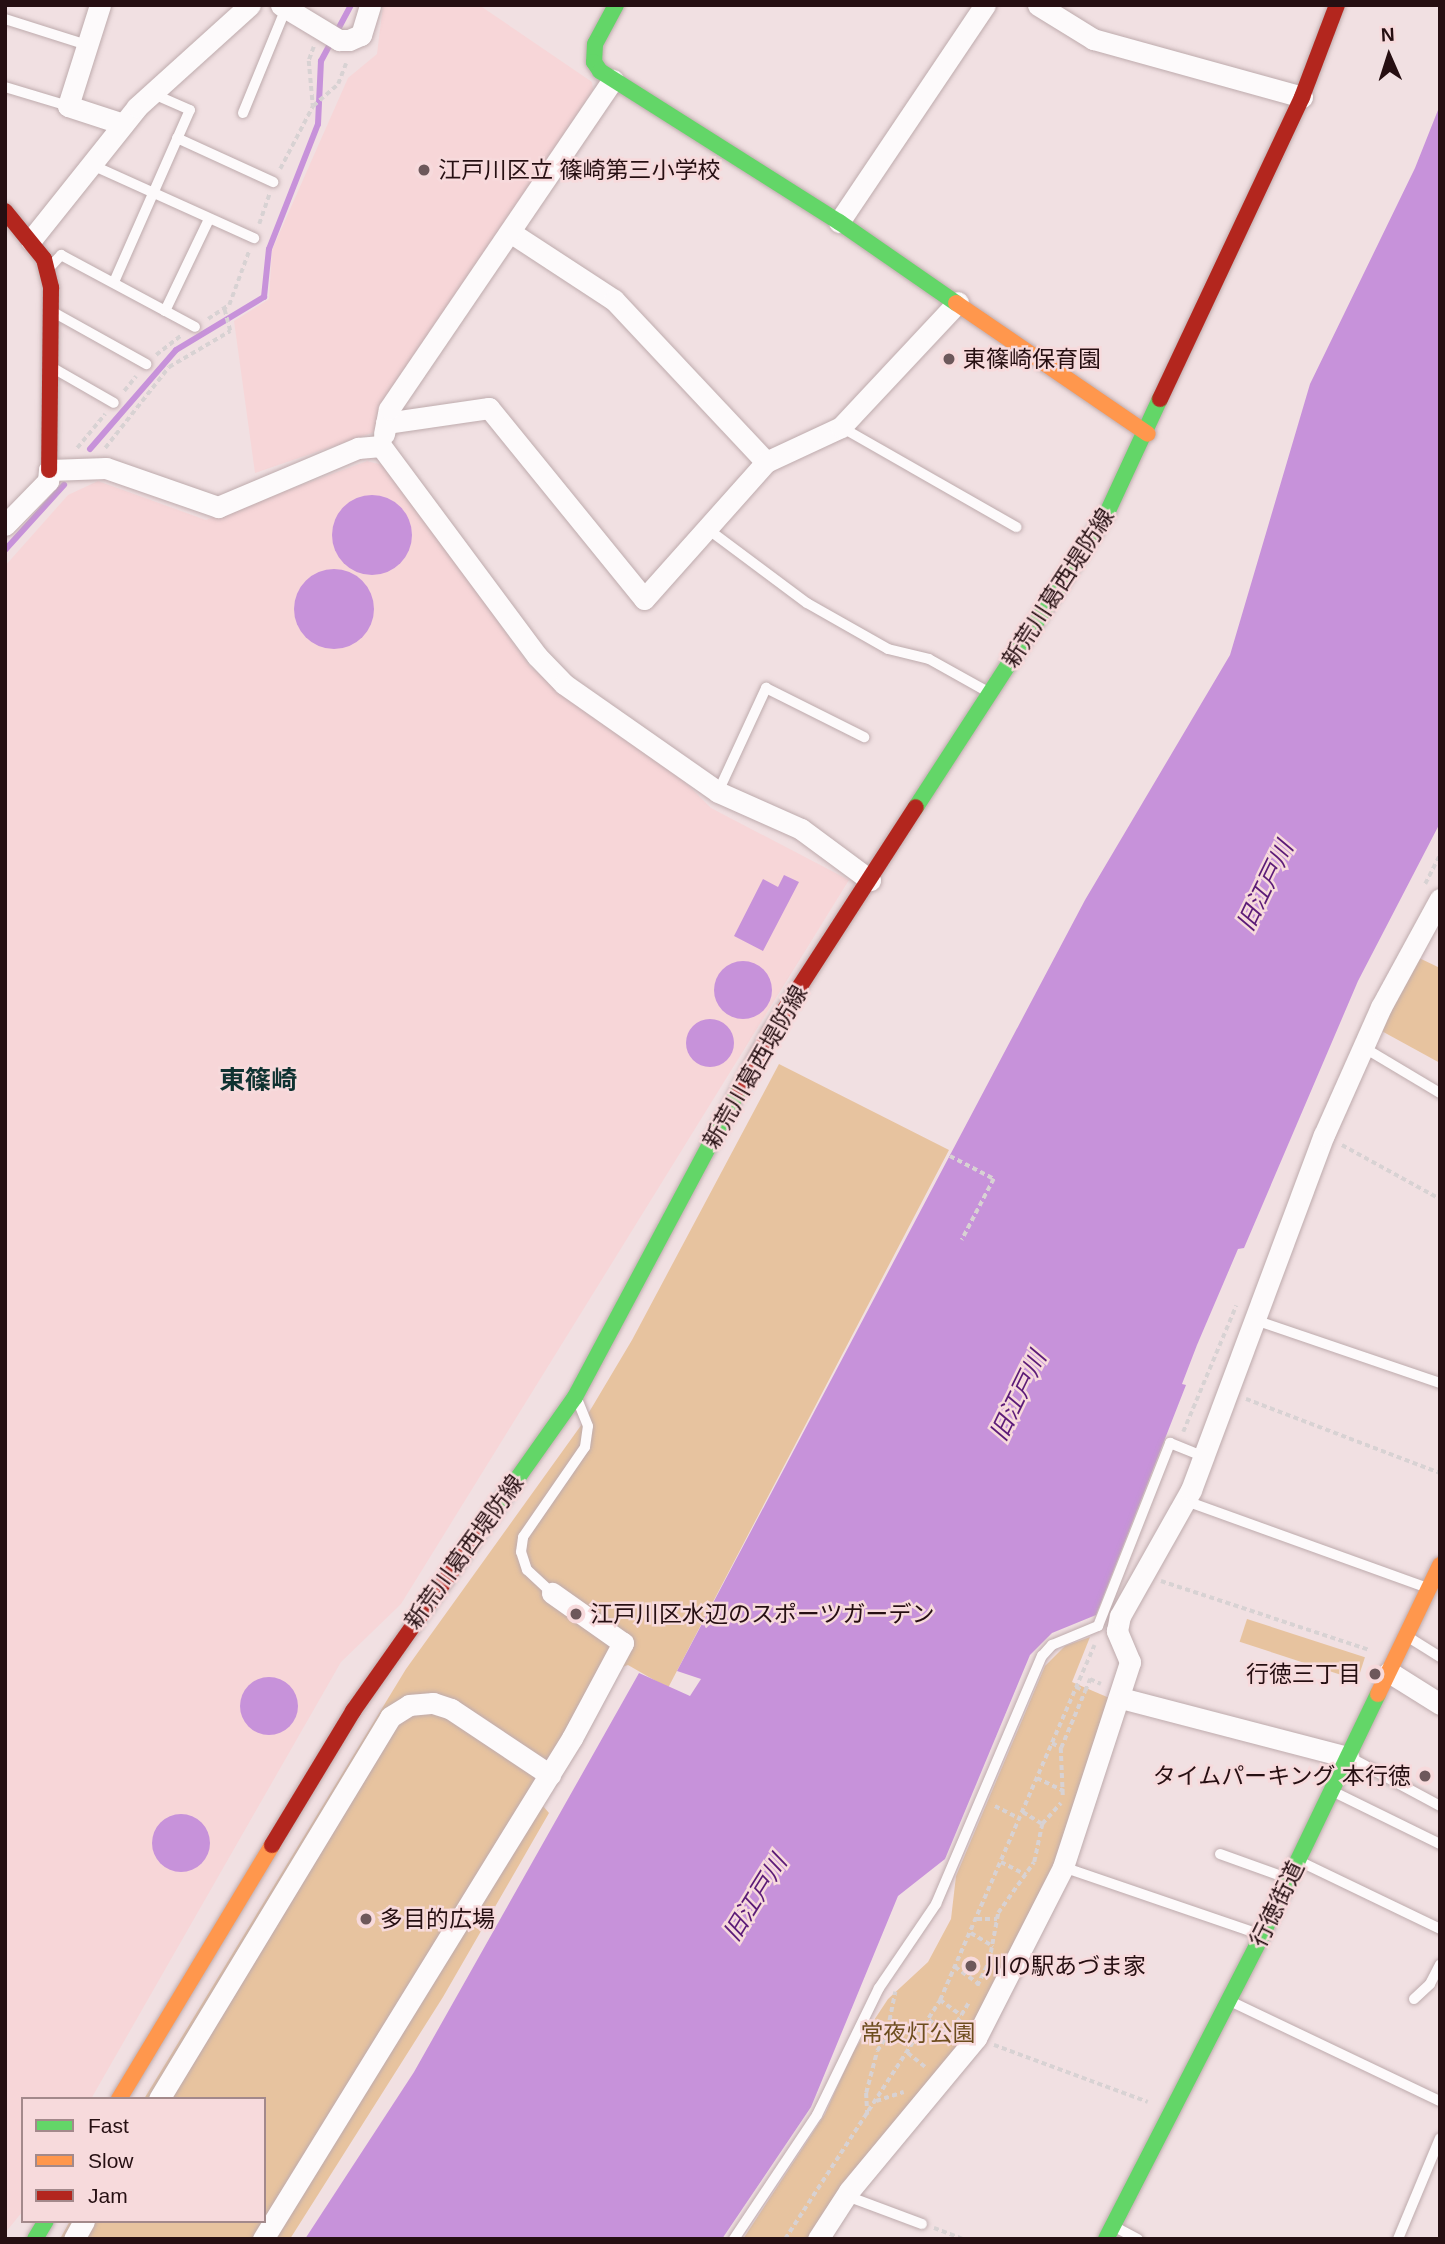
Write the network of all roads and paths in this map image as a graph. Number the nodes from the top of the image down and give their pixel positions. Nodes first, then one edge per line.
1 (100, 5) edge
2 (250, 5) edge
3 (370, 5) edge
4 (617, 5) edge
5 (985, 5) edge
6 (1038, 5) edge
7 (1337, 5) edge
8 (284, 7) edge
9 (5, 19) edge
10 (330, 34) junction
11 (87, 45) junction
12 (346, 63) dead end
13 (613, 80) junction
14 (5, 87) edge
15 (151, 93) junction
16 (1303, 97) junction
17 (68, 106) junction
18 (313, 106) junction
19 (243, 113) dead end
20 (123, 124) junction
21 (177, 138) junction
22 (92, 165) junction
23 (273, 182) junction
24 (153, 193) junction
25 (5, 211) edge
26 (209, 219) junction
27 (839, 222) junction
28 (510, 232) junction
29 (254, 238) junction
30 (31, 240) junction
31 (47, 270) junction
32 (114, 282) junction
33 (958, 302) junction
34 (224, 309) junction
35 (165, 311) junction
36 (53, 312) junction
37 (195, 327) junction
38 (146, 364) junction
39 (51, 366) junction
40 (114, 404) junction
41 (386, 423) junction
42 (841, 427) junction
43 (1148, 434) junction
44 (381, 446) junction
45 (86, 455) dead end
46 (99, 455) dead end
47 (766, 462) junction
48 (49, 470) junction
49 (5, 525) edge
50 (705, 527) junction
51 (1016, 527) dead end
52 (990, 694) junction
53 (864, 737) dead end
54 (718, 792) junction
55 (870, 880) junction
56 (1440, 899) edge
57 (1363, 1047) junction
58 (1440, 1093) edge
59 (1324, 1135) junction
60 (950, 1156) dead end
61 (1440, 1199) edge
62 (962, 1240) dead end
63 (1255, 1320) junction
64 (1440, 1383) edge
65 (1228, 1392) junction
66 (575, 1397) junction
67 (1204, 1457) junction
68 (1440, 1473) edge
69 (1186, 1501) junction
70 (1440, 1565) edge
71 (1143, 1573) junction
72 (1428, 1588) junction
73 (552, 1593) joint
74 (1406, 1635) junction
75 (1440, 1657) edge
76 (1392, 1665) junction
77 (1088, 1684) dead end
78 (1085, 1691) junction
79 (1121, 1698) junction
80 (1440, 1704) edge
81 (1052, 1743) junction
82 (1061, 1748) junction
83 (1348, 1757) junction
84 (550, 1774) junction
85 (1037, 1778) junction
86 (1064, 1791) junction
87 (1332, 1791) junction
88 (981, 1799) junction
89 (1440, 1806) edge
90 (1022, 1812) junction
91 (1019, 1818) junction
92 (1042, 1824) junction
93 (1440, 1844) edge
94 (1220, 1854) dead end
95 (1298, 1861) junction
96 (1001, 1862) junction
97 (1063, 1867) junction
98 (1026, 1875) junction
99 (1290, 1878) junction
100 (977, 1919) junction
101 (997, 1919) junction
102 (1440, 1929) edge
103 (971, 1933) junction
104 (1262, 1935) junction
105 (993, 1946) junction
106 (901, 1958) junction
107 (1440, 1964) edge
108 (955, 1967) junction
109 (978, 1983) junction
110 (1414, 1999) dead end
111 (940, 2000) junction
112 (1229, 2001) junction
113 (961, 2015) junction
114 (929, 2020) junction
115 (949, 2034) junction
116 (976, 2038) junction
117 (943, 2044) dead end
118 (908, 2053) junction
119 (927, 2068) dead end
120 (120, 2097) edge
121 (160, 2097) edge
122 (1440, 2101) edge
123 (1174, 2111) junction
124 (867, 2117) junction
125 (1440, 2138) edge
126 (846, 2196) junction
127 (45, 2223) edge
128 (83, 2223) edge
129 (922, 2224) joint
130 (1110, 2233) edge
131 (788, 2238) edge
132 (35, 2239) edge
133 (74, 2239) edge
134 (263, 2239) edge
135 (734, 2239) edge
136 (818, 2239) edge
137 (962, 2239) edge
138 (1138, 2239) edge
139 (1398, 2239) edge

1 - 11 street
2 - 15 street
3 - 10 street
4 - 13 main road
5 - 27 street
6 - 16 street
7 - 16 main road, 新荒川葛西堤防線
8 - 10 street
8 - 19 lane
9 - 11 lane
10 - 18 path
11 - 17 street
12 - 18 path
13 - 27 main road
13 - 28 street
14 - 17 lane
15 - 20 street
15 - 21 lane
16 - 43 main road, 新荒川葛西堤防線
17 - 20 street
18 - 23 path
20 - 22 street
21 - 23 lane
21 - 24 lane
22 - 24 lane
22 - 30 street
23 - 29 path
24 - 26 lane
24 - 32 lane
25 - 30 main road
26 - 29 lane
26 - 35 lane
27 - 33 main road
28 - 41 street
28 - 47 street
29 - 34 path
30 - 31 main road
31 - 32 lane
31 - 36 main road
32 - 35 lane
33 - 42 street
33 - 43 main road
34 - 37 path
34 - 46 path
35 - 37 lane
36 - 38 lane
36 - 39 main road
37 - 38 path
38 - 40 path
39 - 40 lane
39 - 48 main road
40 - 45 path
41 - 44 street
41 - 50 street
42 - 47 street
42 - 51 lane
43 - 52 main road, 新荒川葛西堤防線
44 - 48 street
44 - 54 street
47 - 50 street
48 - 49 street
50 - 52 lane
52 - 55 main road, 新荒川葛西堤防線
53 - 54 lane
54 - 55 street
55 - 66 main road, 新荒川葛西堤防線
56 - 57 street
57 - 58 lane
57 - 59 street
59 - 61 path
59 - 63 street
60 - 62 path
63 - 64 lane
63 - 65 street
65 - 67 street
65 - 68 path
66 - 73 lane
66 - 120 main road, 新荒川葛西堤防線
67 - 69 street
67 - 88 lane
69 - 71 street
69 - 72 lane
70 - 72 main road, 行徳街道
71 - 76 path
71 - 79 street
72 - 74 main road, 行徳街道
73 - 84 street
74 - 75 lane
74 - 76 main road, 行徳街道
76 - 80 street
76 - 83 main road, 行徳街道
77 - 78 path
78 - 81 path
78 - 82 path
79 - 83 street
79 - 97 street
81 - 82 path
81 - 85 path
82 - 86 path
83 - 87 main road, 行徳街道
83 - 89 lane
84 - 121 street
84 - 134 street
85 - 86 path
85 - 90 path
86 - 92 path
87 - 93 lane
87 - 95 main road, 行徳街道
88 - 91 path
88 - 106 lane
90 - 91 path
90 - 92 path
91 - 96 path
92 - 98 path
94 - 99 lane
95 - 99 main road, 行徳街道
95 - 102 lane
96 - 98 path
96 - 100 path
97 - 104 lane
97 - 116 street
98 - 101 path
99 - 104 main road, 行徳街道
100 - 101 path
100 - 103 path
101 - 105 path
103 - 105 path
103 - 108 path
104 - 112 main road, 行徳街道
105 - 109 path
106 - 124 path
106 - 135 lane
107 - 110 lane
108 - 109 path
108 - 111 path
109 - 113 path
111 - 113 path
111 - 114 path
112 - 122 lane
112 - 123 main road, 行徳街道
113 - 115 path
114 - 115 path
114 - 118 path
115 - 117 path
116 - 123 path
116 - 126 street
118 - 119 path
118 - 124 path
123 - 130 main road, 行徳街道
124 - 131 path
125 - 139 lane
126 - 129 lane
126 - 136 street
127 - 132 main road
128 - 133 street
129 - 137 path
130 - 138 lane

